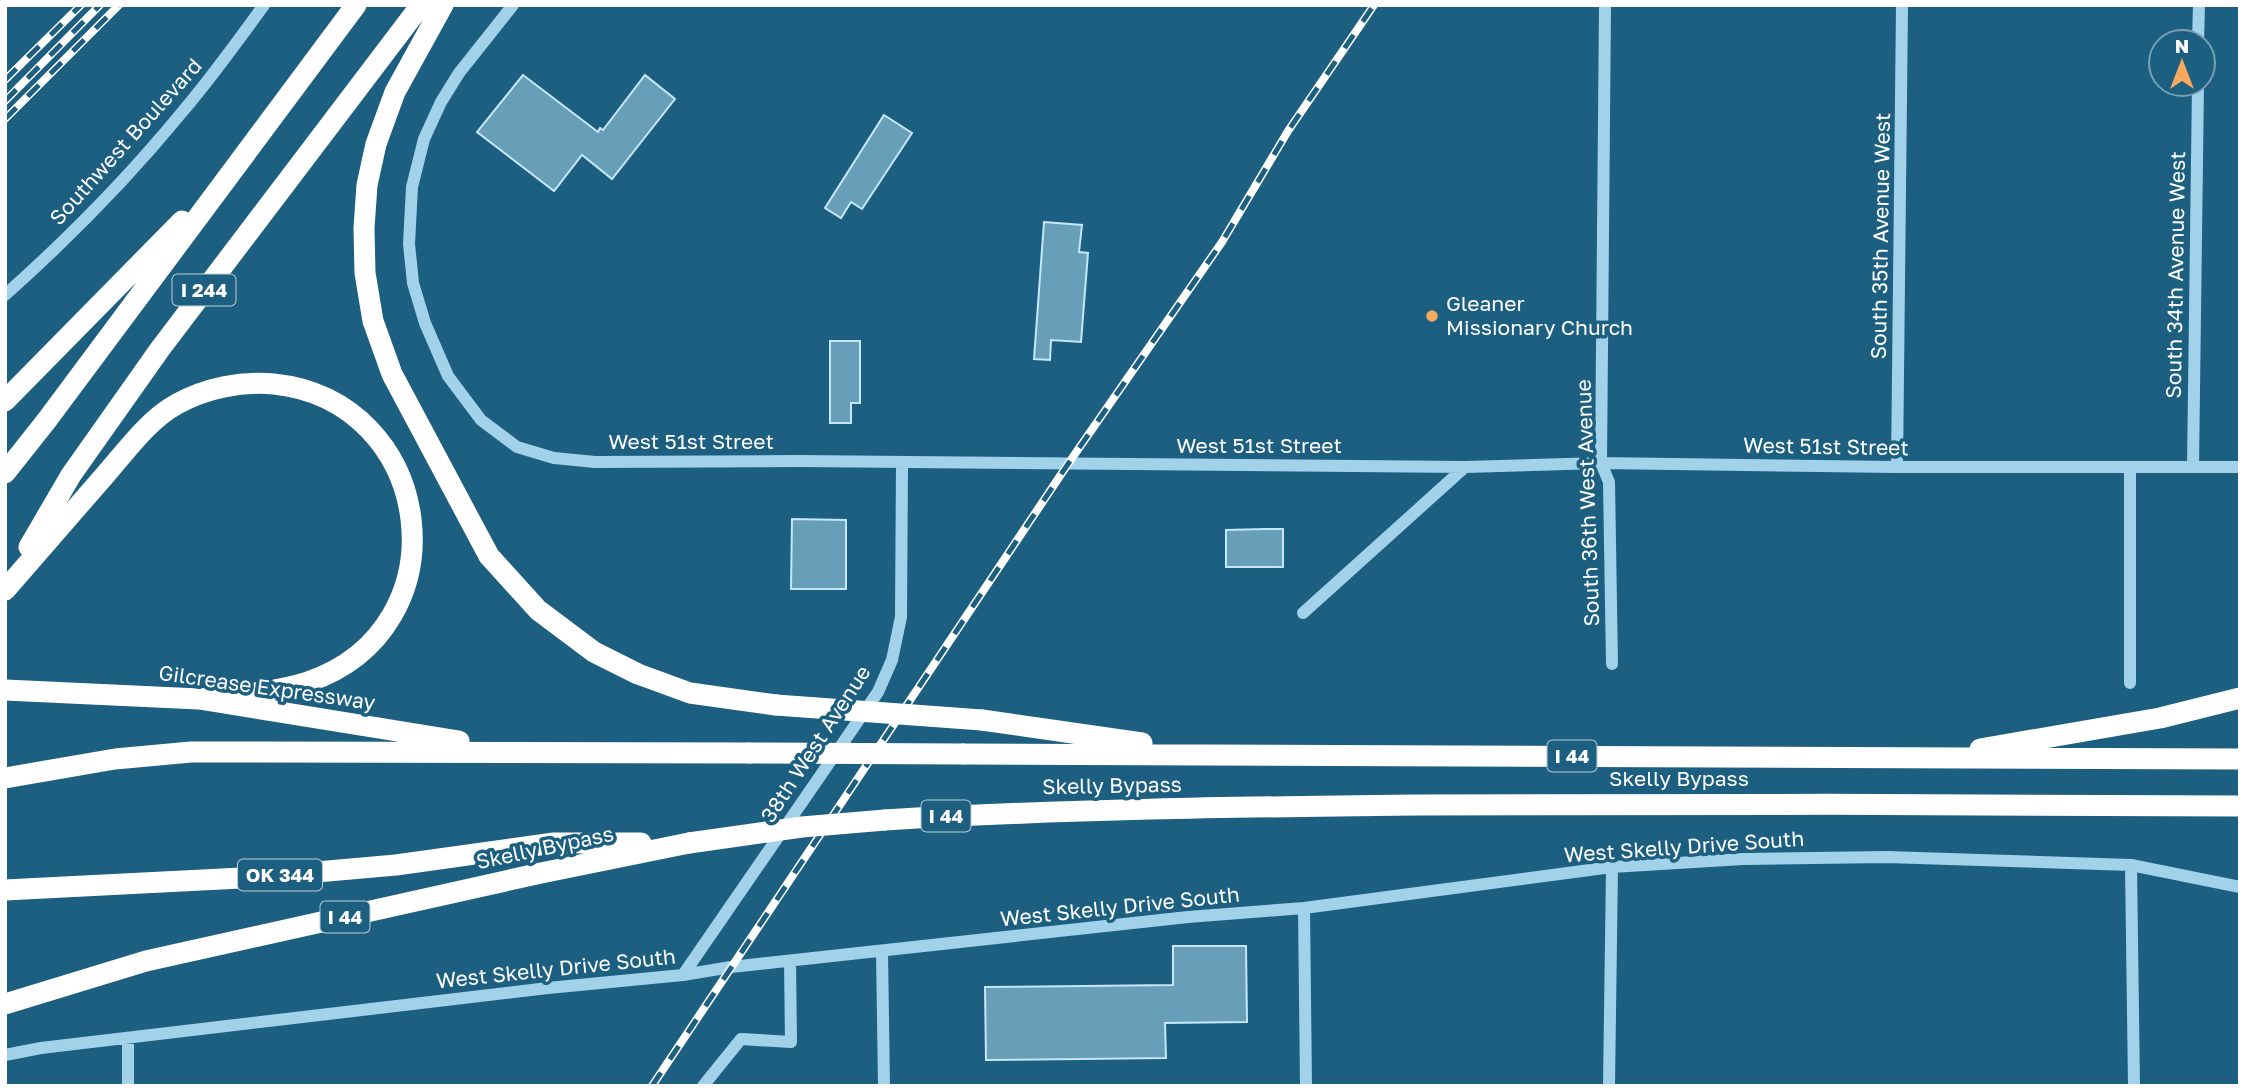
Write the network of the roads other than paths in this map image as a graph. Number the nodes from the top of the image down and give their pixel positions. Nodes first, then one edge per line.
1 (264, 5) edge
2 (356, 5) edge
3 (421, 5) edge
4 (443, 5) edge
5 (513, 5) edge
6 (1605, 5) edge
7 (1902, 5) edge
8 (2199, 5) edge
9 (2198, 28) edge
10 (2198, 98) edge
11 (240, 162) junction
12 (5, 295) edge
13 (5, 401) edge
14 (902, 463) junction
15 (1601, 463) junction
16 (1465, 467) junction
17 (1897, 467) junction
18 (2193, 467) junction
19 (2240, 467) edge
20 (2130, 468) junction
21 (5, 473) edge
22 (5, 589) edge
23 (1303, 613) dead end
24 (1612, 664) dead end
25 (2130, 683) dead end
26 (5, 690) edge
27 (2240, 698) edge
28 (199, 699) junction
29 (520, 751) junction
30 (1213, 754) junction
31 (1930, 759) junction
32 (2240, 759) edge
33 (12, 776) edge
34 (2240, 806) edge
35 (688, 844) junction
36 (2131, 865) junction
37 (1612, 867) junction
38 (2240, 887) edge
39 (5, 890) edge
40 (1304, 908) junction
41 (882, 952) junction
42 (790, 961) junction
43 (683, 975) junction
44 (5, 1004) edge
45 (128, 1038) junction
46 (5, 1055) edge
47 (128, 1086) edge
48 (703, 1086) edge
49 (884, 1086) edge
50 (1306, 1086) edge
51 (1609, 1086) edge
52 (2134, 1086) edge

1 - 12 street, Southwest Boulevard
2 - 11 highway, I 244
3 - 22 highway, I 244
4 - 30 highway, bridge
5 - 14 street, West 51st Street
6 - 15 street, South 36th West Avenue
7 - 17 street, South 35th Avenue West
8 - 9 street
10 - 18 street, South 34th Avenue West
11 - 13 highway
11 - 21 highway, I 244
14 - 16 street, West 51st Street
14 - 43 street, 38th West Avenue
15 - 16 street, West 51st Street
15 - 17 street, West 51st Street
15 - 24 street, South 36th West Avenue
16 - 23 street
17 - 20 street, West 51st Street
18 - 19 street, West 51st Street
18 - 20 street, West 51st Street
20 - 25 street
22 - 28 highway
26 - 28 highway, Gilcrease Expressway
27 - 31 highway
28 - 29 highway, Gilcrease Expressway
29 - 30 highway, Skelly Bypass / I 44, bridge
29 - 33 highway, Skelly Bypass / I 44
30 - 31 highway, Skelly Bypass / I 44
31 - 32 highway, Skelly Bypass / I 44
34 - 35 highway, Skelly Bypass / I 44, bridge
35 - 39 highway, OK 344
35 - 44 highway, Skelly Bypass / I 44
36 - 37 street, West Skelly Drive South
36 - 38 street, West Skelly Drive South
36 - 52 street
37 - 40 street, West Skelly Drive South
37 - 51 street
40 - 41 street, West Skelly Drive South
40 - 50 street
41 - 42 street, West Skelly Drive South
41 - 49 street
42 - 43 street, West Skelly Drive South
42 - 48 street
43 - 45 street, West Skelly Drive South
45 - 46 street, West Skelly Drive South
45 - 47 street

